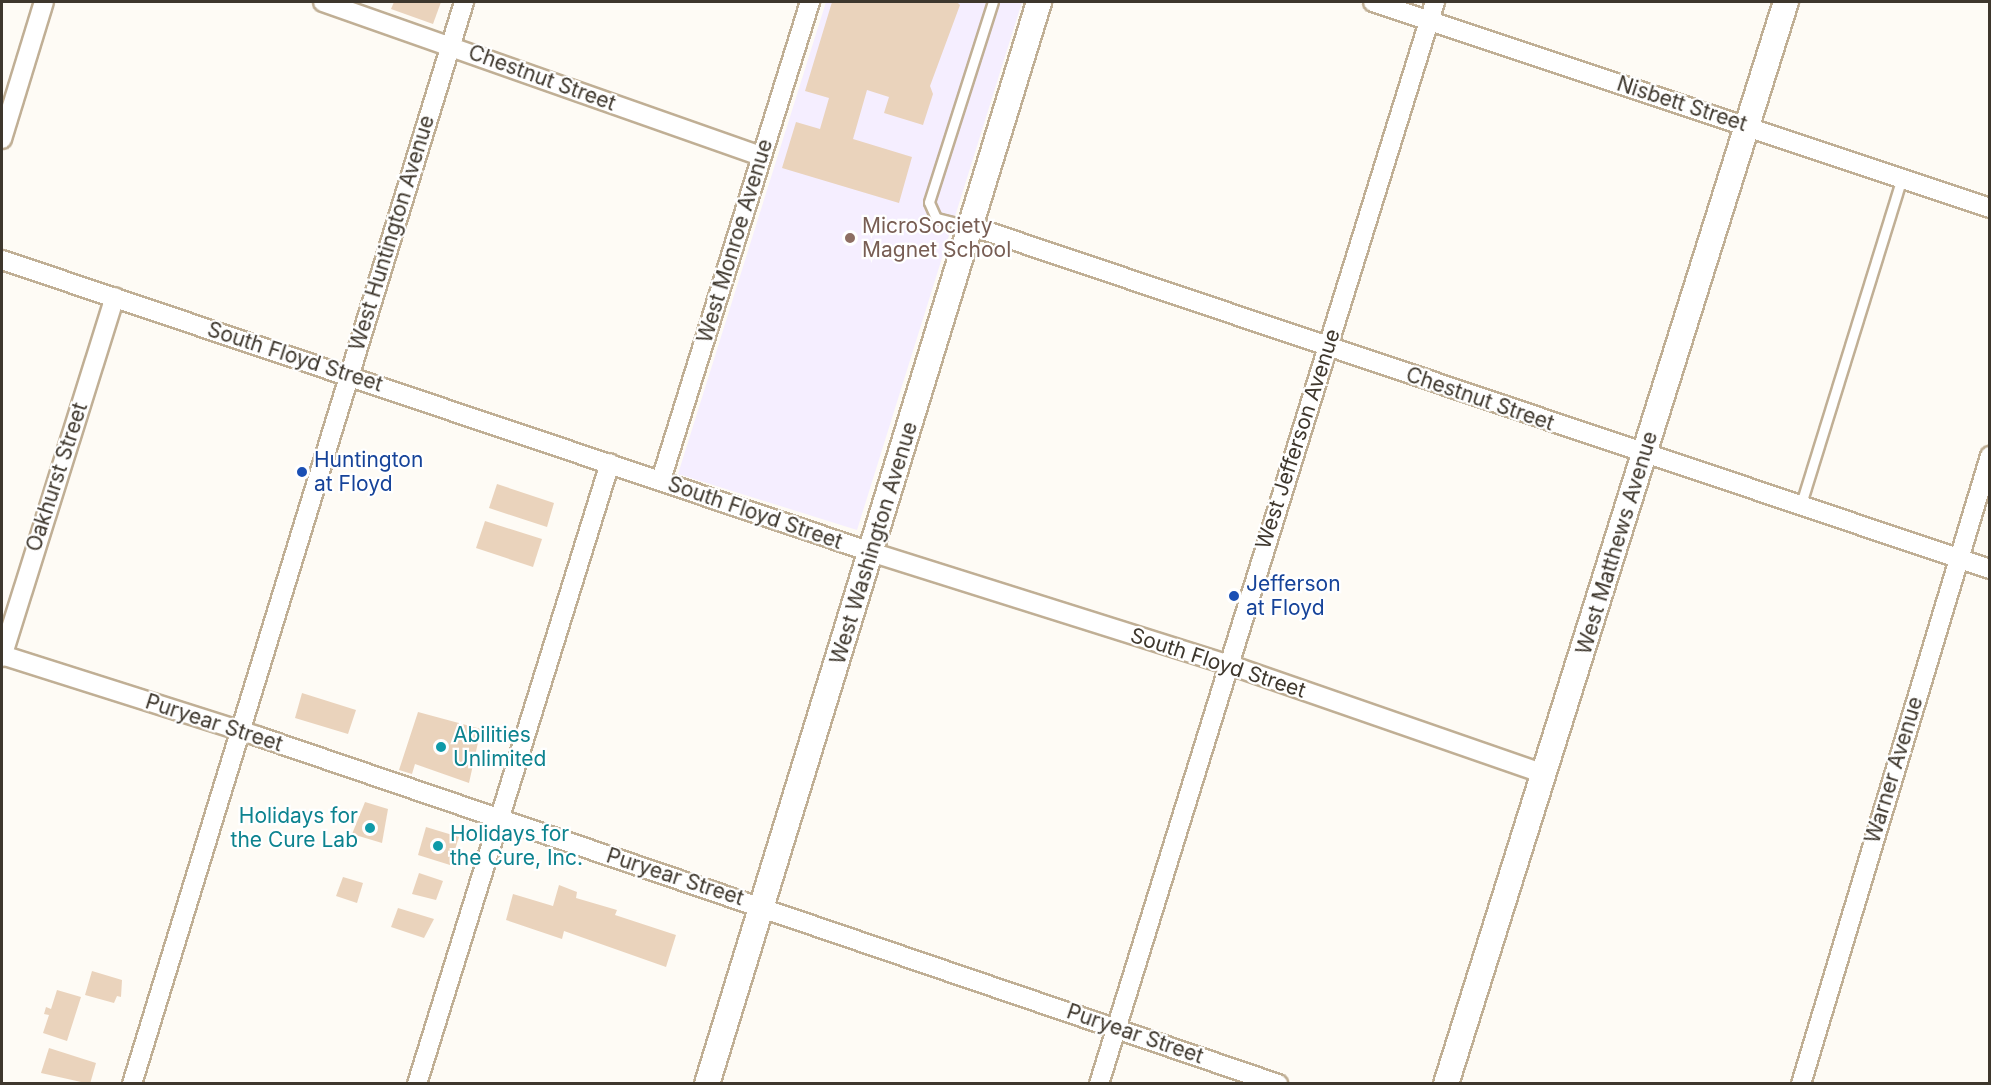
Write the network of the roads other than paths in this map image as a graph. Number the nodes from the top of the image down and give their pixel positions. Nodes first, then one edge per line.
1 (44, 2) edge
2 (323, 2) edge
3 (464, 2) edge
4 (810, 2) edge
5 (993, 2) edge
6 (1039, 2) edge
7 (1373, 2) edge
8 (1435, 2) edge
9 (1786, 2) edge
10 (1429, 21) junction
11 (450, 46) junction
12 (1747, 125) junction
13 (2, 139) edge
14 (761, 156) junction
15 (1902, 178) junction
16 (1989, 207) edge
17 (971, 226) junction
18 (2, 260) edge
19 (115, 297) junction
20 (1327, 348) junction
21 (348, 375) junction
22 (1644, 456) junction
23 (1989, 456) edge
24 (610, 463) junction
25 (661, 480) junction
26 (1800, 507) junction
27 (872, 552) junction
28 (1957, 558) junction
29 (1989, 569) edge
30 (2, 656) edge
31 (1227, 664) junction
32 (240, 730) junction
33 (1544, 774) junction
34 (497, 818) junction
35 (760, 906) junction
36 (1116, 1027) junction
37 (132, 1083) edge
38 (417, 1083) edge
39 (707, 1083) edge
40 (1099, 1083) edge
41 (1278, 1083) edge
42 (1446, 1083) edge
43 (1801, 1083) edge

1 - 13 street
2 - 11 street, Chestnut Street
3 - 11 street, West Huntington Avenue
4 - 14 street, West Monroe Avenue
5 - 17 lane
6 - 17 street, West Washington Avenue
7 - 10 street, Nisbett Street
8 - 10 street, West Jefferson Avenue
9 - 12 street, West Matthews Avenue
10 - 12 street, Nisbett Street
10 - 20 street, West Jefferson Avenue
11 - 14 street, Chestnut Street
11 - 21 street, West Huntington Avenue
12 - 15 street, Nisbett Street
12 - 22 street, West Matthews Avenue
14 - 25 street, West Monroe Avenue
15 - 16 street, Nisbett Street
15 - 26 lane
17 - 20 street, Chestnut Street
17 - 27 street, West Washington Avenue
18 - 19 street, South Floyd Street
19 - 21 street, South Floyd Street
19 - 30 street, Oakhurst Street
20 - 22 street, Chestnut Street
20 - 31 street, West Jefferson Avenue
21 - 24 street, South Floyd Street
21 - 32 street, West Huntington Avenue
22 - 26 street, Chestnut Street
22 - 33 street, West Matthews Avenue
23 - 28 street, Warner Avenue
24 - 25 street, South Floyd Street
24 - 34 street
25 - 27 street, South Floyd Street
26 - 28 street, Chestnut Street
27 - 31 street, South Floyd Street
27 - 35 street, West Washington Avenue
28 - 29 street, Chestnut Street
28 - 43 street, Warner Avenue
30 - 32 street, Puryear Street
31 - 33 street, South Floyd Street
31 - 36 street, West Jefferson Avenue
32 - 34 street, Puryear Street
32 - 37 street, West Huntington Avenue
33 - 42 street, West Matthews Avenue
34 - 35 street, Puryear Street
34 - 38 street
35 - 36 street, Puryear Street
35 - 39 street, West Washington Avenue
36 - 40 street, West Jefferson Avenue
36 - 41 street, Puryear Street

